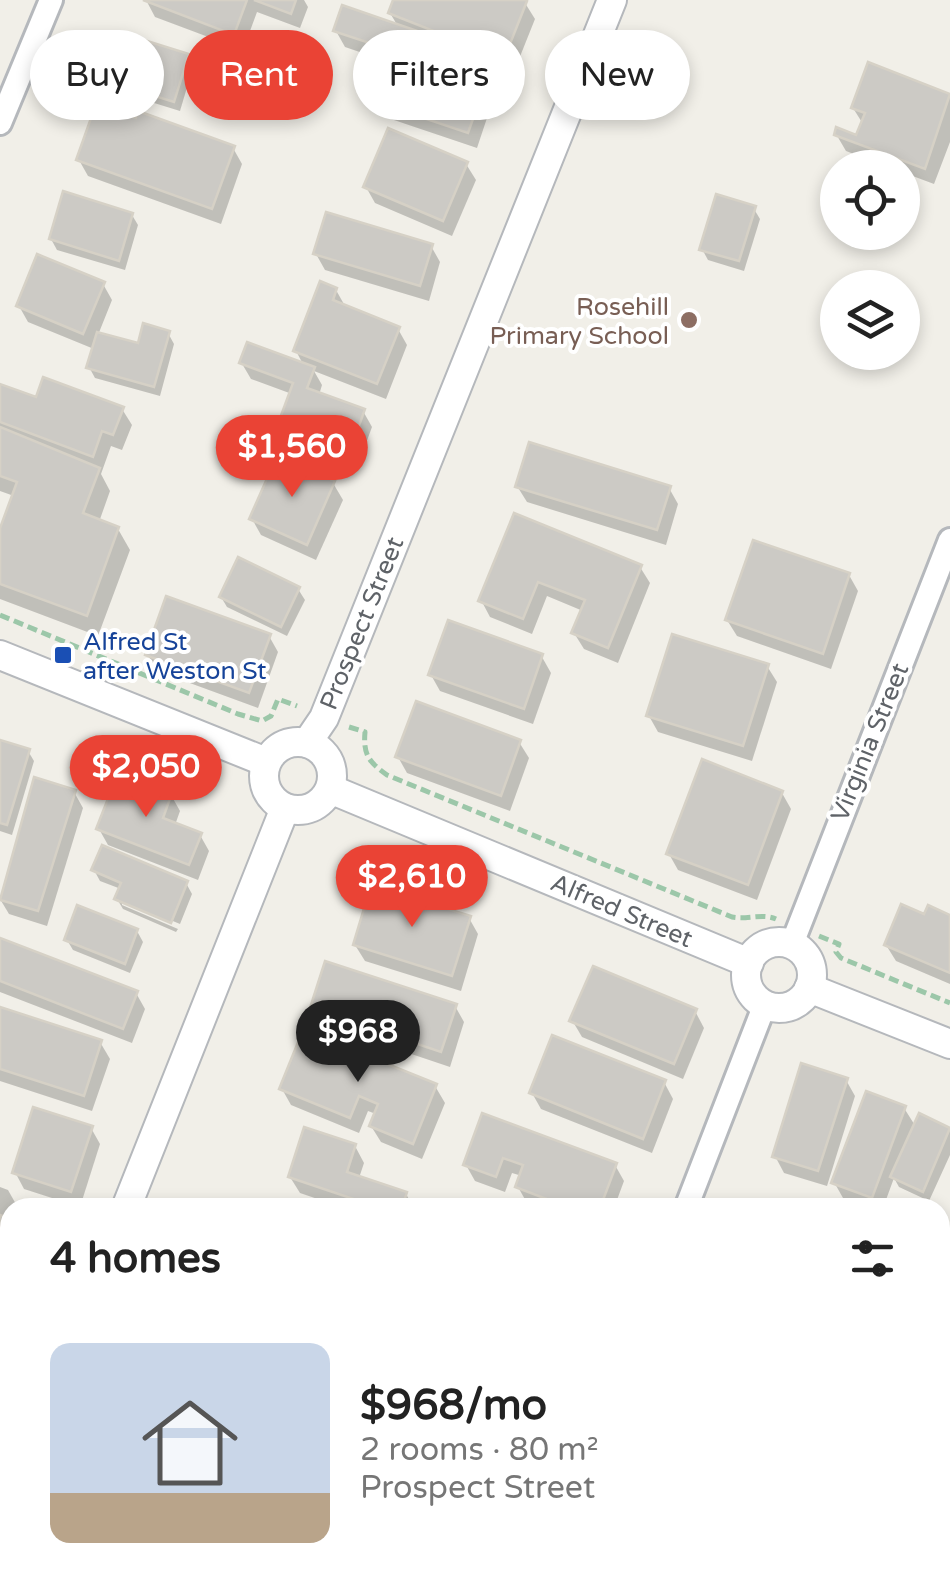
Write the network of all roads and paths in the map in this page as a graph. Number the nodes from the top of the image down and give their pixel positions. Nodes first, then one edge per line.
1 (50, 0) edge
2 (612, 0) edge
3 (0, 123) edge
4 (950, 540) edge
5 (0, 615) edge
6 (0, 656) edge
7 (292, 704) dead end
8 (354, 728) dead end
9 (307, 743) junction
10 (266, 762) junction
11 (330, 789) junction
12 (284, 808) junction
13 (766, 914) dead end
14 (820, 937) dead end
15 (792, 944) junction
16 (749, 963) junction
17 (810, 988) junction
18 (950, 1003) edge
19 (765, 1004) junction
20 (950, 1044) edge
21 (130, 1198) edge
22 (690, 1198) edge

1 - 3 street
2 - 9 street, Prospect Street
4 - 15 street, Virginia Street
5 - 7 path
6 - 10 street
8 - 13 path
9 - 10 street
9 - 11 street
10 - 12 street
11 - 12 street
11 - 16 street, Alfred Street
12 - 21 street
14 - 18 path
15 - 16 street
15 - 17 street
16 - 19 street
17 - 19 street
17 - 20 street
19 - 22 street

